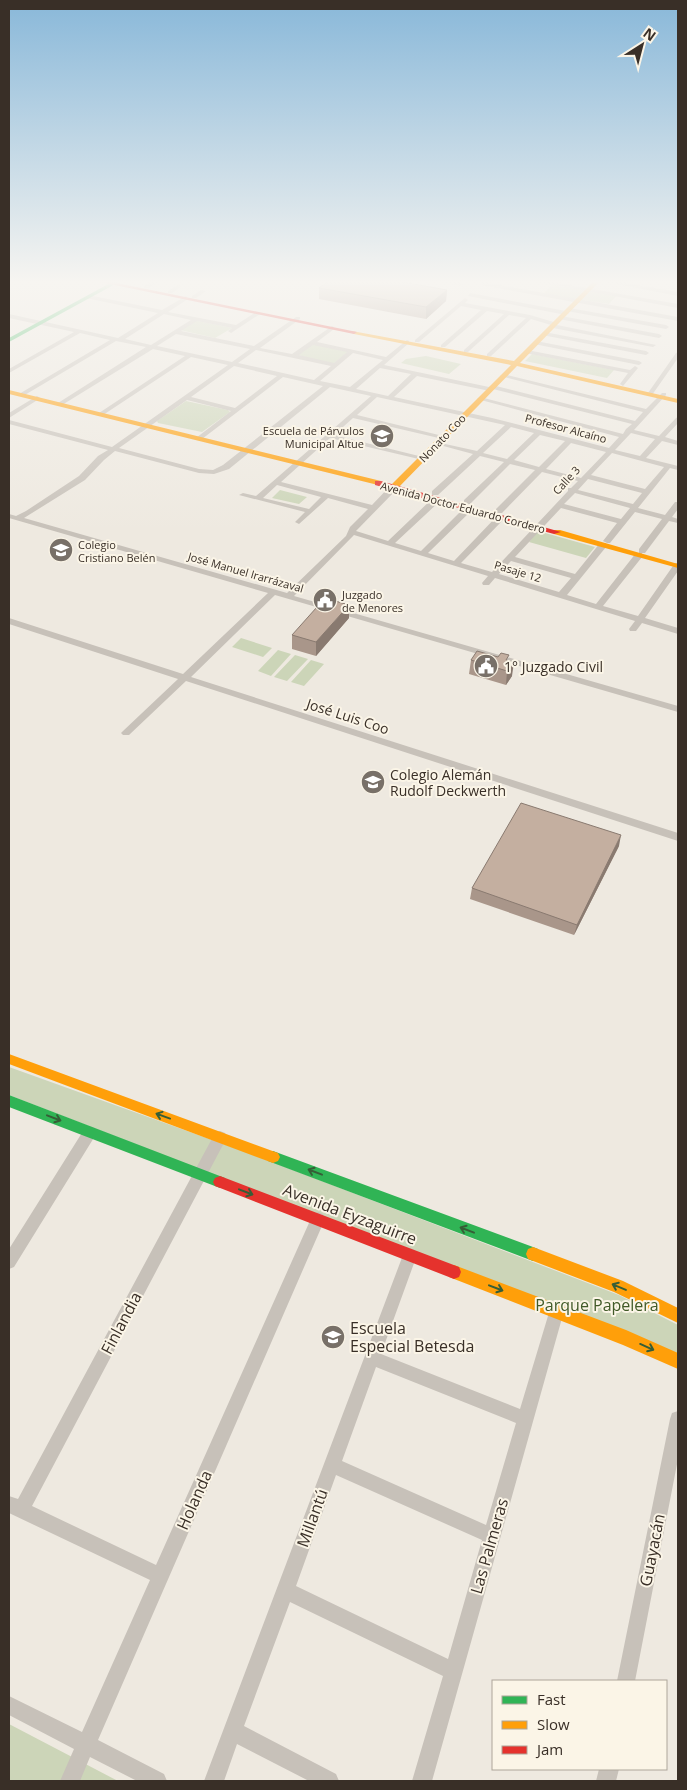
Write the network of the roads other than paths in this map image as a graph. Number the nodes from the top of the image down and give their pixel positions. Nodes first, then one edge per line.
1 (233, 364) edge
2 (20, 365) edge
3 (72, 365) edge
4 (124, 365) edge
5 (175, 365) edge
6 (235, 365) edge
7 (336, 365) edge
8 (514, 365) edge
9 (526, 365) edge
10 (528, 365) edge
11 (593, 365) edge
12 (638, 365) edge
13 (670, 365) edge
14 (380, 366) joint
15 (668, 368) junction
16 (678, 370) edge
17 (9, 371) edge
18 (632, 372) junction
19 (416, 374) junction
20 (282, 375) junction
21 (503, 376) junction
22 (582, 378) junction
23 (315, 382) junction
24 (623, 384) junction
25 (328, 385) junction
26 (491, 388) junction
27 (351, 390) junction
28 (9, 392) edge
29 (567, 392) junction
30 (21, 394) junction
31 (657, 394) junction
32 (376, 395) junction
33 (37, 398) junction
34 (186, 398) junction
35 (389, 398) junction
36 (480, 399) junction
37 (678, 399) edge
38 (554, 403) junction
39 (60, 404) junction
40 (236, 410) junction
41 (647, 411) junction
42 (100, 414) junction
43 (466, 414) junction
44 (9, 416) edge
45 (352, 416) junction
46 (678, 419) edge
47 (9, 422) edge
48 (533, 422) junction
49 (635, 423) junction
50 (147, 425) junction
51 (509, 425) junction
52 (539, 432) junction
53 (625, 433) junction
54 (329, 436) junction
55 (200, 438) junction
56 (660, 439) junction
57 (441, 440) junction
58 (570, 440) junction
59 (678, 443) edge
60 (113, 449) junction
61 (248, 449) junction
62 (609, 450) junction
63 (478, 454) junction
64 (423, 458) junction
65 (641, 459) junction
66 (300, 462) junction
67 (509, 462) junction
68 (675, 466) edge
69 (540, 470) junction
70 (583, 478) junction
71 (276, 483) junction
72 (397, 485) junction
73 (572, 490) junction
74 (647, 492) junction
75 (243, 495) dead end
76 (326, 496) junction
77 (436, 496) junction
78 (258, 498) junction
79 (678, 504) edge
80 (468, 505) junction
81 (558, 505) junction
82 (374, 508) junction
83 (634, 508) junction
84 (309, 512) junction
85 (500, 514) junction
86 (12, 518) edge
87 (667, 518) junction
88 (678, 521) edge
89 (299, 522) dead end
90 (622, 522) junction
91 (539, 525) junction
92 (351, 532) junction
93 (605, 543) junction
94 (389, 544) junction
95 (640, 553) junction
96 (422, 554) junction
97 (509, 558) junction
98 (678, 561) edge
99 (455, 564) junction
100 (678, 566) edge
101 (493, 575) junction
102 (576, 577) junction
103 (486, 583) dead end
104 (274, 592) junction
105 (289, 596) junction
106 (561, 596) junction
107 (598, 607) junction
108 (640, 619) junction
109 (9, 621) edge
110 (633, 629) dead end
111 (678, 631) edge
112 (184, 678) junction
113 (678, 709) edge
114 (126, 733) dead end
115 (678, 837) edge
116 (9, 1059) edge
117 (9, 1101) edge
118 (90, 1132) junction
119 (220, 1137) junction
120 (201, 1174) junction
121 (318, 1219) junction
122 (410, 1255) junction
123 (9, 1262) edge
124 (556, 1311) junction
125 (678, 1316) edge
126 (372, 1358) junction
127 (678, 1361) edge
128 (525, 1419) junction
129 (678, 1419) edge
130 (332, 1464) junction
131 (15, 1507) edge
132 (492, 1536) junction
133 (160, 1576) junction
134 (285, 1590) junction
135 (454, 1671) junction
136 (626, 1680) edge
137 (9, 1704) edge
138 (232, 1731) junction
139 (86, 1745) junction
140 (70, 1781) edge
141 (157, 1781) edge
142 (214, 1781) edge
143 (329, 1781) edge
144 (422, 1781) edge

1 - 34 street
2 - 17 street
3 - 30 street
4 - 39 street
5 - 42 street
6 - 20 street, Profesor Alcaíno
7 - 23 street
8 - 21 main road, Nonato Coo
9 - 22 main road
10 - 24 main road
11 - 18 street
12 - 18 street
13 - 15 street, Calle 3
14 - 19 street
14 - 27 street
15 - 16 street
15 - 31 street, Calle 3
18 - 24 street
19 - 26 street
19 - 35 street
20 - 23 street, Profesor Alcaíno
20 - 40 street
21 - 26 main road, Nonato Coo
21 - 29 street
22 - 29 street
22 - 31 main road
23 - 25 street, Profesor Alcaíno
24 - 31 main road
25 - 27 street, Profesor Alcaíno
25 - 61 street
26 - 36 main road, Nonato Coo
26 - 38 street
27 - 32 street, Profesor Alcaíno
28 - 30 main road, Avenida Doctor Eduardo Cordero
29 - 38 street
29 - 41 street
30 - 33 main road, Avenida Doctor Eduardo Cordero
31 - 37 main road
31 - 41 street, Calle 3
32 - 35 street, Profesor Alcaíno
32 - 45 street
33 - 39 main road, Avenida Doctor Eduardo Cordero
33 - 44 street
34 - 40 street
34 - 50 street
35 - 43 street, Profesor Alcaíno
36 - 43 main road, Nonato Coo
36 - 48 street
38 - 48 street
38 - 49 street
39 - 42 main road, Avenida Doctor Eduardo Cordero
40 - 55 street
41 - 49 street, Calle 3
42 - 50 main road, Avenida Doctor Eduardo Cordero
43 - 51 street, Profesor Alcaíno
43 - 57 main road, Nonato Coo
45 - 54 street
45 - 57 street
46 - 56 street
47 - 60 street
48 - 51 street, Profesor Alcaíno
48 - 52 street, Profesor Alcaíno
48 - 53 street
49 - 53 street, Calle 3
50 - 55 main road, Avenida Doctor Eduardo Cordero
50 - 60 street
51 - 63 street
52 - 58 street, Profesor Alcaíno
52 - 67 street
53 - 56 street
53 - 62 street, Calle 3
54 - 64 street
54 - 66 street
55 - 61 main road, Avenida Doctor Eduardo Cordero
56 - 59 street
56 - 65 street
57 - 63 street
57 - 64 main road, Nonato Coo
58 - 62 street, Profesor Alcaíno
58 - 69 street
60 - 61 street
60 - 86 street
61 - 66 main road, Avenida Doctor Eduardo Cordero
62 - 65 street, Profesor Alcaíno
62 - 70 street, Calle 3
63 - 67 street
63 - 77 street
64 - 72 main road, Nonato Coo
65 - 68 street, Profesor Alcaíno
66 - 71 street
66 - 72 main road, Avenida Doctor Eduardo Cordero
67 - 69 street
67 - 80 street
68 - 74 street
69 - 70 street
69 - 85 street
70 - 73 street, Calle 3
70 - 74 street
71 - 76 street
71 - 78 street
72 - 77 main road, Avenida Doctor Eduardo Cordero
72 - 82 street, Nonato Coo
73 - 81 street, Calle 3
73 - 83 street
74 - 83 street
75 - 78 street
76 - 82 street
76 - 84 street
77 - 80 main road, Avenida Doctor Eduardo Cordero
77 - 94 street
78 - 84 street
79 - 87 street
80 - 85 main road, Avenida Doctor Eduardo Cordero
80 - 96 street
81 - 90 street
81 - 91 street, Calle 3
82 - 92 street, Nonato Coo
83 - 87 street
83 - 90 street
84 - 89 street
85 - 91 main road, Avenida Doctor Eduardo Cordero
85 - 99 street
86 - 104 street, José Manuel Irarrázaval
87 - 88 street
87 - 95 street
90 - 93 street
91 - 93 main road, Avenida Doctor Eduardo Cordero
91 - 97 street, Calle 3
92 - 94 street, Pasaje 12
92 - 105 street, Nonato Coo
93 - 95 main road, Avenida Doctor Eduardo Cordero
93 - 102 street
94 - 96 street, Pasaje 12
95 - 98 main road, Avenida Doctor Eduardo Cordero
95 - 100 main road, Avenida Doctor Eduardo Cordero
95 - 107 street
96 - 99 street, Pasaje 12
97 - 101 street, Calle 3
97 - 102 street
99 - 101 street, Pasaje 12
100 - 108 street
101 - 103 street, Calle 3
101 - 106 street, Pasaje 12
102 - 106 street
104 - 105 street, José Manuel Irarrázaval
104 - 112 street
105 - 113 street, José Manuel Irarrázaval
106 - 107 street, Pasaje 12
107 - 108 street, Pasaje 12
108 - 110 street
108 - 111 street, Pasaje 12
109 - 112 street, José Luis Coo
112 - 114 street
112 - 115 street, José Luis Coo
119 -> 116 main road, Avenida Eyzaguirre
117 -> 118 main road, Avenida Eyzaguirre
118 - 120 main road, Avenida Eyzaguirre
118 - 123 street
119 - 120 street, Finlandia
125 -> 119 main road, Avenida Eyzaguirre
120 -> 121 main road, Avenida Eyzaguirre
120 - 131 street, Finlandia
121 - 122 main road, Avenida Eyzaguirre
121 - 133 street, Holanda
122 -> 124 main road, Avenida Eyzaguirre
122 - 126 street, Millantú
124 -> 127 main road, Avenida Eyzaguirre
124 - 128 street, Las Palmeras
126 - 128 street
126 - 130 street, Millantú
128 - 132 street, Las Palmeras
129 - 136 street, Guayacán
130 - 132 street
130 - 134 street, Millantú
131 - 133 street
132 - 135 street, Las Palmeras
133 - 139 street, Holanda
134 - 135 street
134 - 138 street, Millantú
135 - 144 street, Las Palmeras
137 - 139 street
138 - 142 street, Millantú
138 - 143 street
139 - 140 street, Holanda
139 - 141 street

